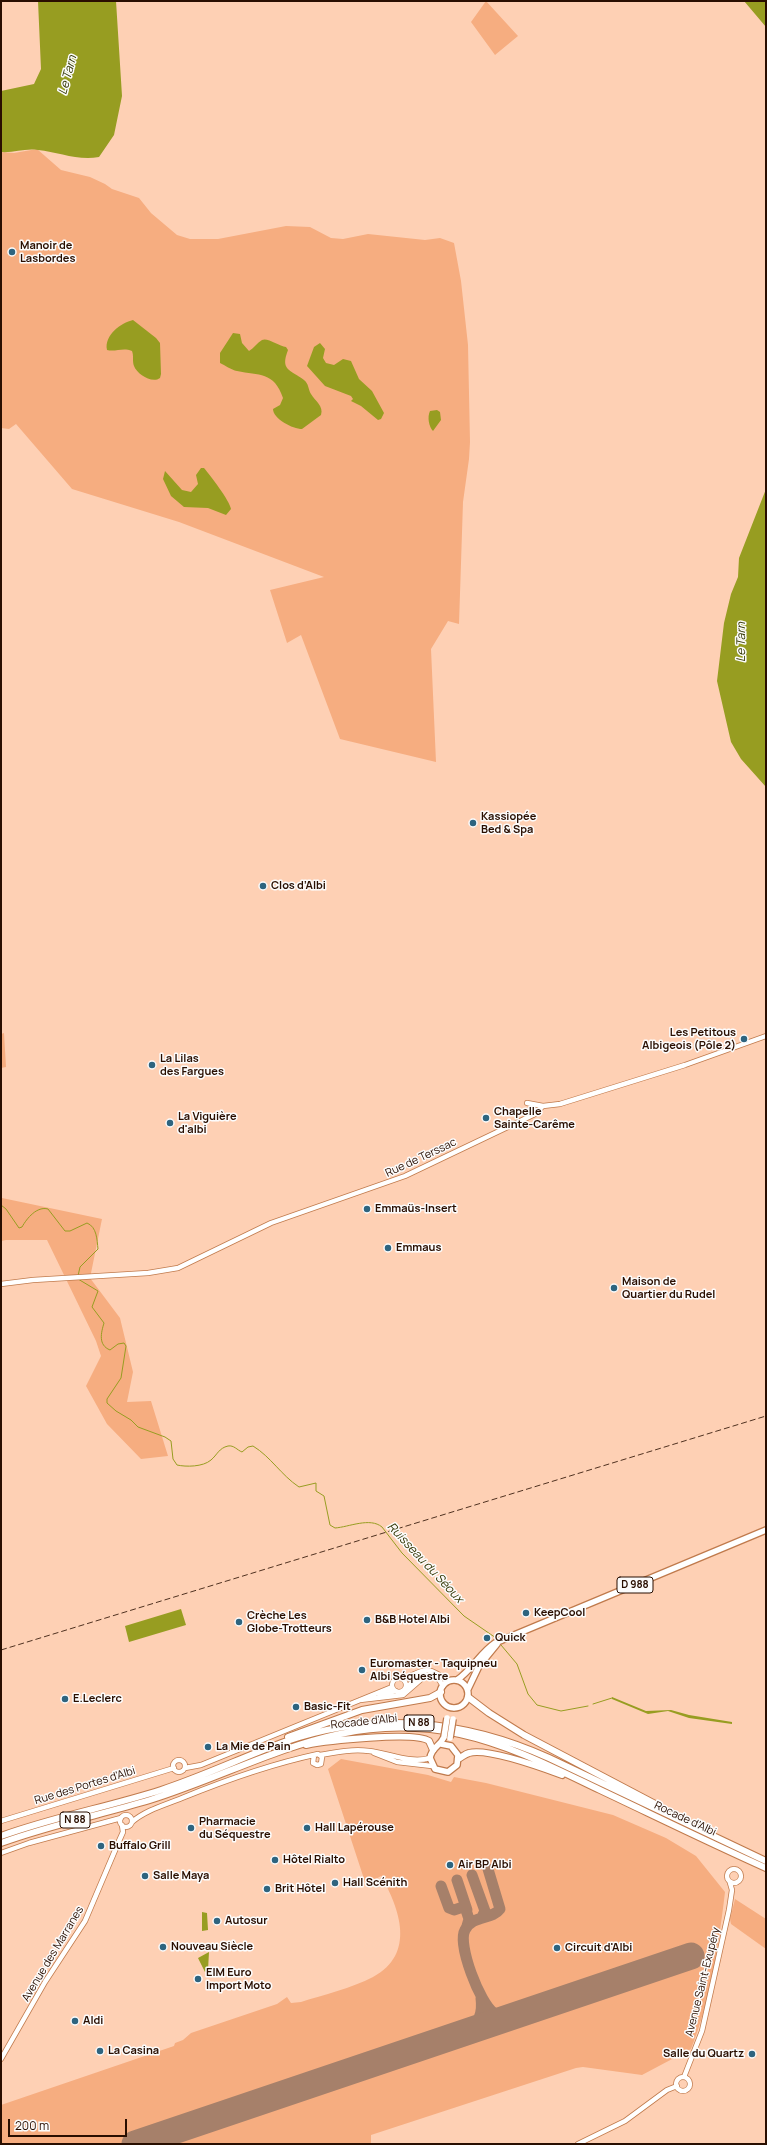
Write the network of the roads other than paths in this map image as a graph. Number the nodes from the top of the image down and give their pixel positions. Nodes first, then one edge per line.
1 (766, 1036) edge
2 (543, 1106) junction
3 (535, 1114) junction
4 (1, 1284) edge
5 (766, 1530) edge
6 (500, 1641) junction
7 (426, 1675) junction
8 (403, 1679) junction
9 (456, 1680) junction
10 (449, 1681) junction
11 (392, 1687) junction
12 (406, 1687) junction
13 (442, 1689) junction
14 (468, 1689) junction
15 (396, 1692) junction
16 (368, 1696) junction
17 (468, 1696) junction
18 (356, 1700) junction
19 (447, 1706) junction
20 (457, 1708) junction
21 (450, 1718) junction
22 (447, 1738) junction
23 (441, 1744) junction
24 (451, 1746) junction
25 (432, 1750) junction
26 (342, 1751) junction
27 (368, 1751) junction
28 (314, 1755) junction
29 (320, 1755) junction
30 (430, 1758) junction
31 (458, 1759) junction
32 (298, 1760) junction
33 (323, 1760) junction
34 (253, 1761) junction
35 (313, 1763) junction
36 (432, 1766) junction
37 (174, 1768) junction
38 (185, 1768) junction
39 (581, 1780) junction
40 (161, 1790) junction
41 (144, 1814) junction
42 (128, 1816) junction
43 (670, 1816) junction
44 (121, 1818) junction
45 (1, 1820) edge
46 (108, 1821) junction
47 (132, 1822) junction
48 (123, 1825) junction
49 (1, 1836) edge
50 (1, 1843) edge
51 (1, 1853) edge
52 (766, 1862) edge
53 (766, 1868) edge
54 (730, 1882) junction
55 (736, 1883) junction
56 (732, 1890) junction
57 (1, 2059) edge
58 (684, 2076) junction
59 (677, 2086) junction
60 (578, 2144) edge

1 - 2 street
2 - 3 street, Rue de Terssac
2 - 3 street
3 - 4 street, Rue de Terssac
5 - 6 main road, D 988
6 - 9 main road, D 988
6 - 14 main road, D 988
7 - 12 street
7 - 13 street
7 - 18 street
8 - 10 street
8 - 11 street
8 - 12 street
9 - 10 main road
9 - 14 main road
10 - 13 main road
11 - 15 street
11 - 16 street
12 - 15 street
13 - 19 main road
13 - 40 highway
14 - 17 main road
15 - 16 street
16 - 18 street
17 - 20 main road
17 - 43 highway
18 - 38 street
19 - 20 main road
19 - 21 main road
20 - 21 main road
21 - 22 main road, bridge
22 - 23 main road
22 - 24 main road
23 - 24 main road
23 - 25 main road
24 - 31 main road
25 - 30 main road
25 - 34 highway
26 - 27 street
26 - 29 street
26 - 33 street
27 - 30 street
27 - 36 street
28 - 29 street
28 - 32 street
28 - 35 street
29 - 33 street
30 - 36 main road
31 - 36 main road
31 - 39 highway
32 - 35 street
32 - 41 street
33 - 35 street
34 - 39 highway, Rocade d'Albi / N 88
34 - 50 highway, Rocade d'Albi / N 88
37 - 38 street
37 - 38 street
37 - 45 street, Rue des Portes d'Albi
39 - 53 highway, Rocade d'Albi / N 88
40 - 43 highway, Rocade d'Albi / N 88
40 - 49 highway, Rocade d'Albi / N 88
41 - 42 street
41 - 47 street
42 - 44 street
42 - 47 street
43 - 52 highway, Rocade d'Albi / N 88
44 - 46 street
44 - 48 street, Avenue des Marranes
46 - 48 street
46 - 51 street
47 - 48 street
48 - 57 street, Avenue des Marranes
54 - 55 street
54 - 55 street
54 - 56 street, Avenue Saint-Exupéry
55 - 56 street, Avenue Saint-Exupéry
56 - 58 street, Avenue Saint-Exupéry
58 - 59 street, Avenue Saint-Exupéry
58 - 59 street, Avenue Saint-Exupéry
59 - 60 street, Avenue Saint-Exupéry

